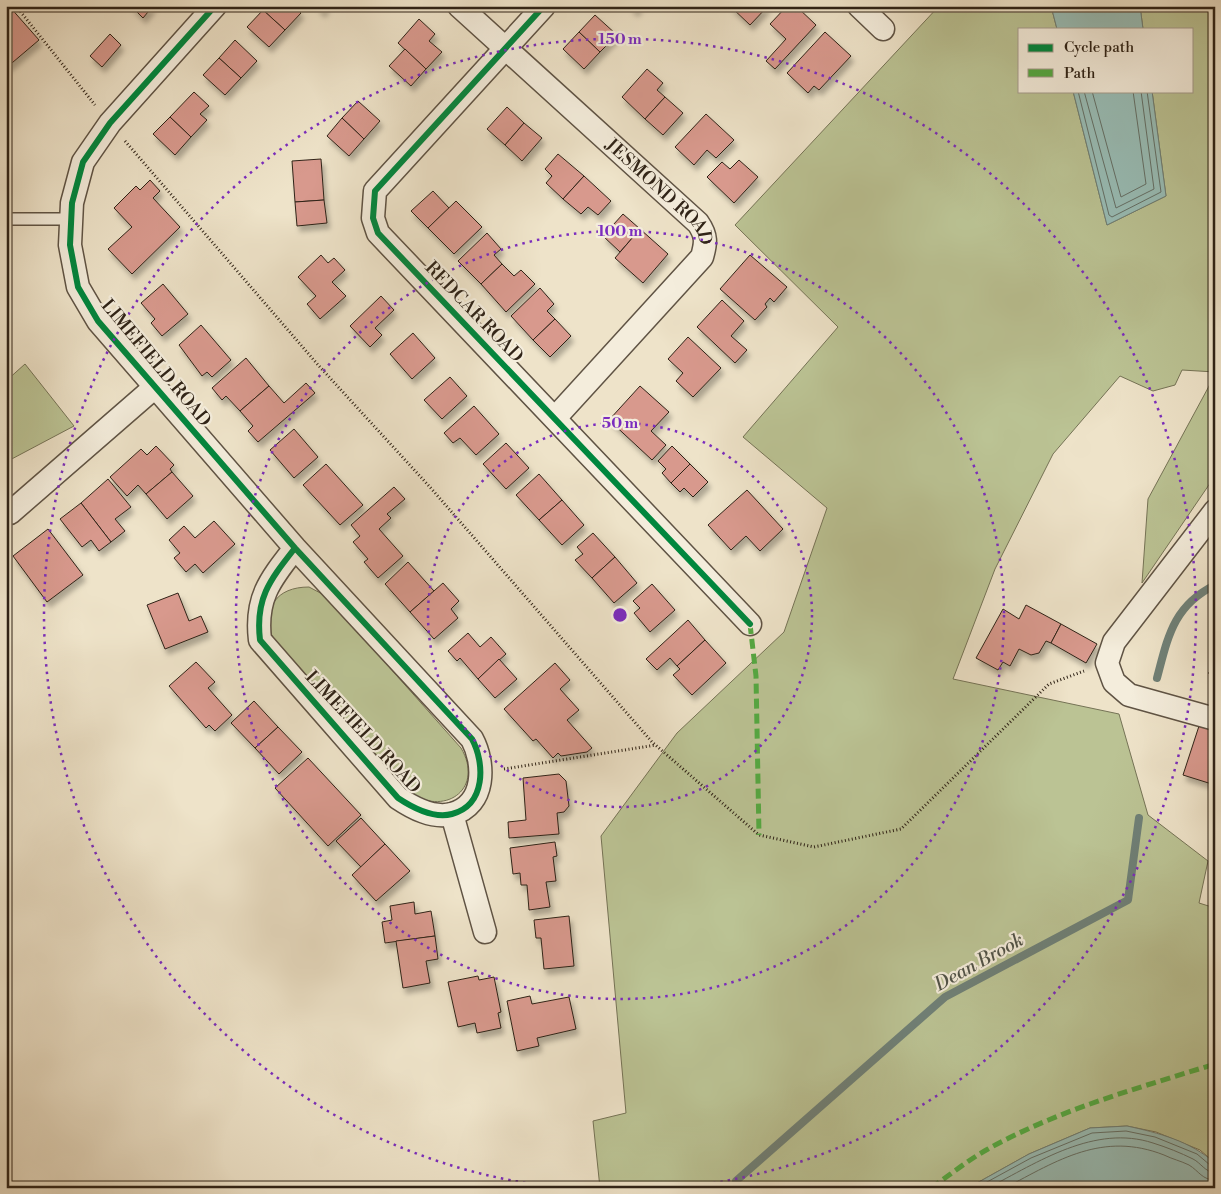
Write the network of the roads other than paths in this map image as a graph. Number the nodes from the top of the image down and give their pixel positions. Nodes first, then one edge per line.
1 (215, 6) edge
2 (459, 6) edge
3 (544, 6) edge
4 (859, 6) edge
5 (883, 29) dead end
6 (505, 48) junction
7 (6, 219) edge
8 (71, 219) junction
9 (155, 387) junction
10 (555, 418) junction
11 (1215, 511) edge
12 (10, 513) dead end
13 (295, 548) junction
14 (750, 624) dead end
15 (1215, 719) edge
16 (452, 814) junction
17 (484, 932) dead end

1 - 8 street, LIMEFIELD ROAD
2 - 6 street, JESMOND ROAD
3 - 6 street, REDCAR ROAD
4 - 5 street
6 - 10 street, REDCAR ROAD
6 - 10 street, JESMOND ROAD
7 - 8 lane
8 - 9 street, LIMEFIELD ROAD
9 - 12 street
9 - 13 street, LIMEFIELD ROAD
10 - 14 street, REDCAR ROAD
11 - 15 street
13 - 16 street, LIMEFIELD ROAD
13 - 16 street, LIMEFIELD ROAD
16 - 17 street

